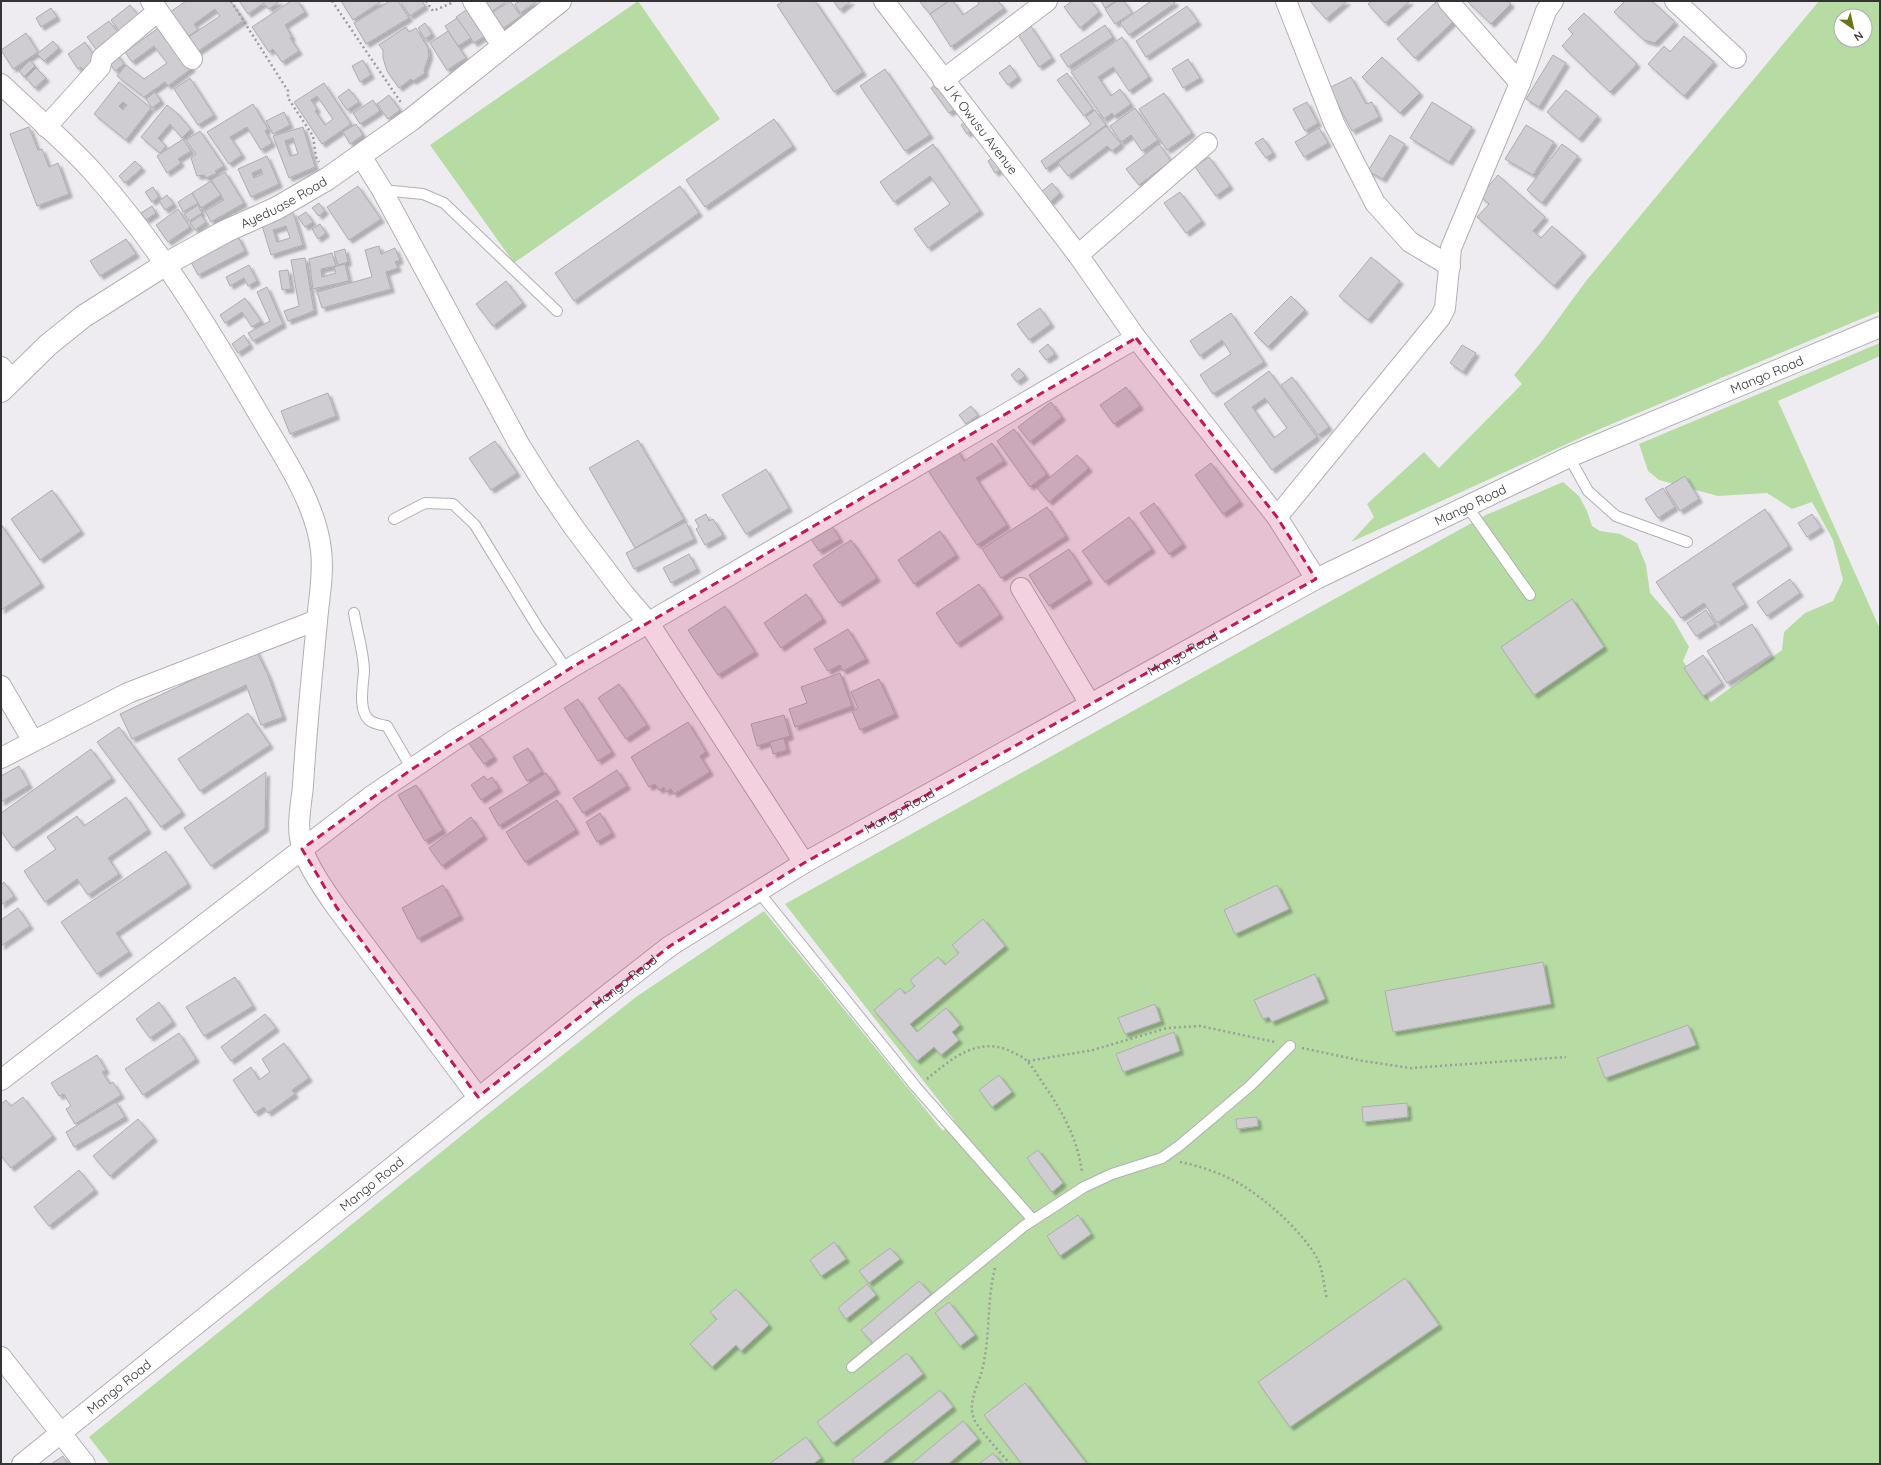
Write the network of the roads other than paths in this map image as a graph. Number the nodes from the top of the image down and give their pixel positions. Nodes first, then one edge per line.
1 (473, 1) edge
2 (560, 1) edge
3 (884, 1) edge
4 (1047, 1) edge
5 (1286, 1) edge
6 (1448, 1) edge
7 (1553, 1) edge
8 (1675, 1) edge
9 (155, 6) edge
10 (503, 47) junction
11 (1736, 58) dead end
12 (192, 59) dead end
13 (943, 80) junction
14 (1520, 83) junction
15 (1, 84) edge
16 (46, 126) junction
17 (1207, 143) dead end
18 (361, 156) junction
19 (382, 190) junction
20 (1078, 255) junction
21 (166, 264) junction
22 (1450, 266) junction
23 (557, 311) dead end
24 (1880, 327) edge
25 (1136, 338) junction
26 (5, 380) edge
27 (1569, 457) junction
28 (1467, 506) junction
29 (1277, 518) junction
30 (394, 519) dead end
31 (1687, 542) dead end
32 (1316, 579) junction
33 (1021, 588) dead end
34 (1530, 595) dead end
35 (354, 613) dead end
36 (317, 620) junction
37 (648, 622) junction
38 (567, 670) junction
39 (1, 686) edge
40 (1090, 704) junction
41 (33, 741) junction
42 (1, 758) edge
43 (412, 769) junction
44 (302, 849) junction
45 (804, 863) junction
46 (758, 891) junction
47 (1290, 1046) dead end
48 (1, 1080) edge
49 (478, 1097) junction
50 (1033, 1220) junction
51 (1, 1357) edge
52 (852, 1367) dead end
53 (60, 1434) junction
54 (22, 1464) edge
55 (84, 1464) edge

1 - 10 street
2 - 10 street, Ayeduase Road
3 - 13 street, J K Owusu Avenue
4 - 13 street
5 - 22 street
6 - 14 street
7 - 14 street
8 - 11 street
9 - 12 street
9 - 16 street
10 - 18 street, Ayeduase Road
13 - 20 street, J K Owusu Avenue
14 - 22 street
15 - 16 street
16 - 21 street
17 - 20 street
18 - 19 street
18 - 21 street, Ayeduase Road
19 - 23 lane
19 - 37 street
20 - 25 street, J K Owusu Avenue
21 - 26 street, Ayeduase Road
21 - 36 street
22 - 29 street
24 - 27 street, Mango Road
25 - 29 street, J K Owusu Avenue
25 - 37 street
27 - 28 street, Mango Road
27 - 31 lane
28 - 32 street, Mango Road
28 - 34 lane
29 - 32 street, J K Owusu Avenue
30 - 38 lane
32 - 40 street, Mango Road
33 - 40 street
35 - 43 lane
36 - 41 street
36 - 44 street
37 - 38 street
37 - 45 street
38 - 43 street
39 - 41 street
40 - 45 street, Mango Road
41 - 42 street
43 - 44 street
44 - 48 street
44 - 49 street
45 - 46 street, Mango Road
46 - 49 street, Mango Road
46 - 50 lane
47 - 50 lane
49 - 53 street, Mango Road
50 - 52 lane
51 - 53 street
53 - 54 street, Mango Road
53 - 55 street

